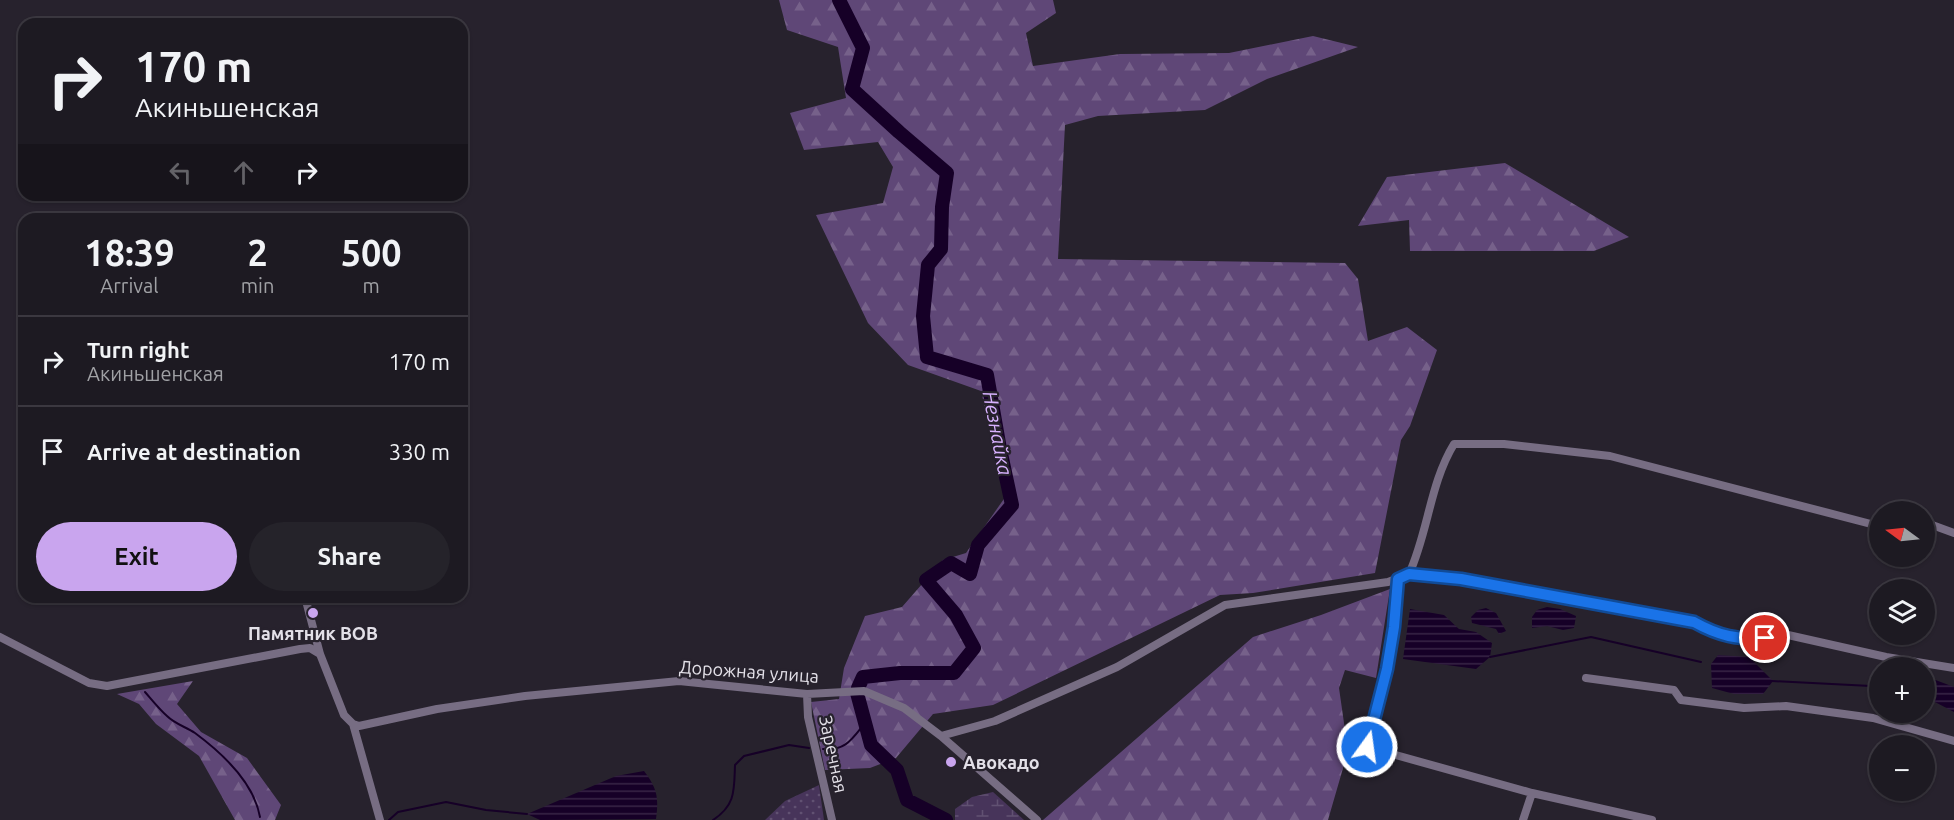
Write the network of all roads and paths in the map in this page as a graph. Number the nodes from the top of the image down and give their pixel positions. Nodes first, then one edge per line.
1 (1869, 523) edge
2 (1935, 526) edge
3 (1954, 533) edge
4 (1409, 574) junction
5 (1398, 579) junction
6 (307, 603) edge
7 (0, 637) edge
8 (321, 654) junction
9 (1954, 668) edge
10 (1586, 678) dead end
11 (807, 694) junction
12 (353, 724) junction
13 (941, 736) junction
14 (1954, 741) edge
15 (1532, 793) junction
16 (380, 820) edge
17 (832, 820) edge
18 (1037, 820) edge
19 (1523, 820) edge
20 (1652, 820) edge

1 - 4 street
2 - 3 street
4 - 5 street
4 - 9 street
5 - 13 street
5 - 15 street
6 - 8 street
7 - 8 street
8 - 12 street
10 - 14 street
11 - 12 street, Дорожная улица
11 - 13 street, Дорожная улица
11 - 17 street, Заречная
12 - 16 street
13 - 18 street, Дорожная улица
15 - 19 street
15 - 20 street

